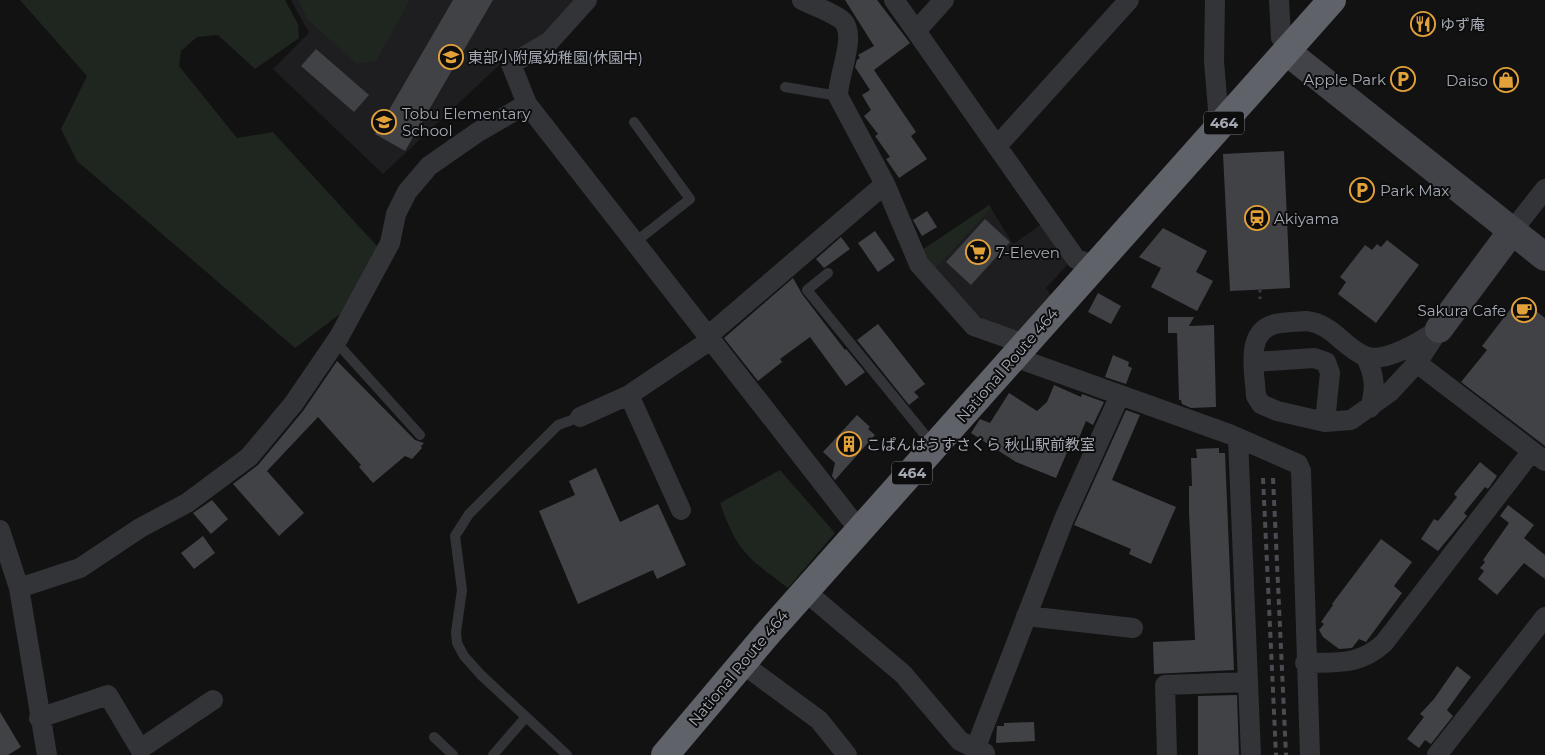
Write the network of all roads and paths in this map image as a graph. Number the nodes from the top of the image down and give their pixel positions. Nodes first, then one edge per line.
1 (588, 0) edge
2 (802, 0) edge
3 (894, 0) edge
4 (944, 0) edge
5 (1129, 0) edge
6 (1215, 0) edge
7 (1279, 0) edge
8 (1332, 0) edge
9 (916, 32) junction
10 (1284, 45) junction
11 (786, 87) dead end
12 (838, 96) junction
13 (528, 104) junction
14 (1218, 110) dead end
15 (634, 122) dead end
16 (998, 145) junction
17 (885, 184) junction
18 (1545, 189) edge
19 (1512, 231) junction
20 (634, 243) junction
21 (1545, 256) edge
22 (1094, 265) junction
23 (828, 273) dead end
24 (1260, 290) dead end
25 (1260, 301) dead end
26 (1439, 329) junction
27 (710, 337) junction
28 (336, 342) junction
29 (1019, 351) junction
30 (1365, 356) junction
31 (1254, 362) junction
32 (1417, 363) junction
33 (629, 395) junction
34 (1120, 395) junction
35 (1370, 408) junction
36 (580, 417) joint
37 (1325, 422) junction
38 (420, 435) dead end
39 (1238, 438) junction
40 (934, 447) junction
41 (1539, 456) edge
42 (681, 510) dead end
43 (0, 530) edge
44 (860, 531) junction
45 (19, 588) junction
46 (805, 591) junction
47 (1026, 616) junction
48 (1545, 617) edge
49 (1133, 628) dead end
50 (744, 659) junction
51 (1305, 662) junction
52 (1248, 682) junction
53 (213, 700) dead end
54 (526, 717) junction
55 (39, 718) junction
56 (434, 737) dead end
57 (981, 751) edge
58 (47, 755) edge
59 (453, 755) edge
60 (493, 755) edge
61 (567, 755) edge
62 (665, 755) edge
63 (847, 755) edge
64 (1167, 755) edge
65 (1252, 755) edge
66 (1310, 755) edge
67 (1437, 755) edge

1 - 13 street
2 - 12 street
3 - 9 street
4 - 9 street
5 - 16 street
6 - 14 street
7 - 10 street
8 - 10 highway, National Route 464 / 464
9 - 16 street
10 - 19 street
10 - 22 highway, National Route 464 / 464
11 - 12 lane
12 - 17 street
13 - 20 street
13 - 28 street
15 - 20 lane
16 - 22 street
17 - 27 street
17 - 29 street
18 - 19 street
19 - 21 street
19 - 26 street
20 - 27 street
22 - 29 highway, National Route 464 / 464
23 - 40 lane
24 - 25 path
26 - 30 street
26 - 32 street
27 - 33 street
27 - 44 street
28 - 38 lane
28 - 45 street
29 - 34 street
29 - 40 highway, National Route 464 / 464
30 - 31 street
30 - 35 street
31 - 37 street
31 - 37 street
32 - 35 street
32 - 41 street
33 - 36 street
33 - 42 street
34 - 39 street
34 - 47 street
35 - 37 street
36 - 54 lane
39 - 51 street
39 - 52 street
40 - 44 highway, National Route 464 / 464
41 - 51 street
43 - 45 street
44 - 46 highway, National Route 464 / 464
45 - 55 street
46 - 50 highway, National Route 464 / 464
46 - 57 street
47 - 49 street
47 - 57 street
48 - 67 street
50 - 62 highway, National Route 464 / 464
50 - 63 street
51 - 66 street
52 - 64 street
52 - 65 street
53 - 55 street
54 - 60 lane
54 - 61 lane
55 - 58 street
56 - 59 lane

